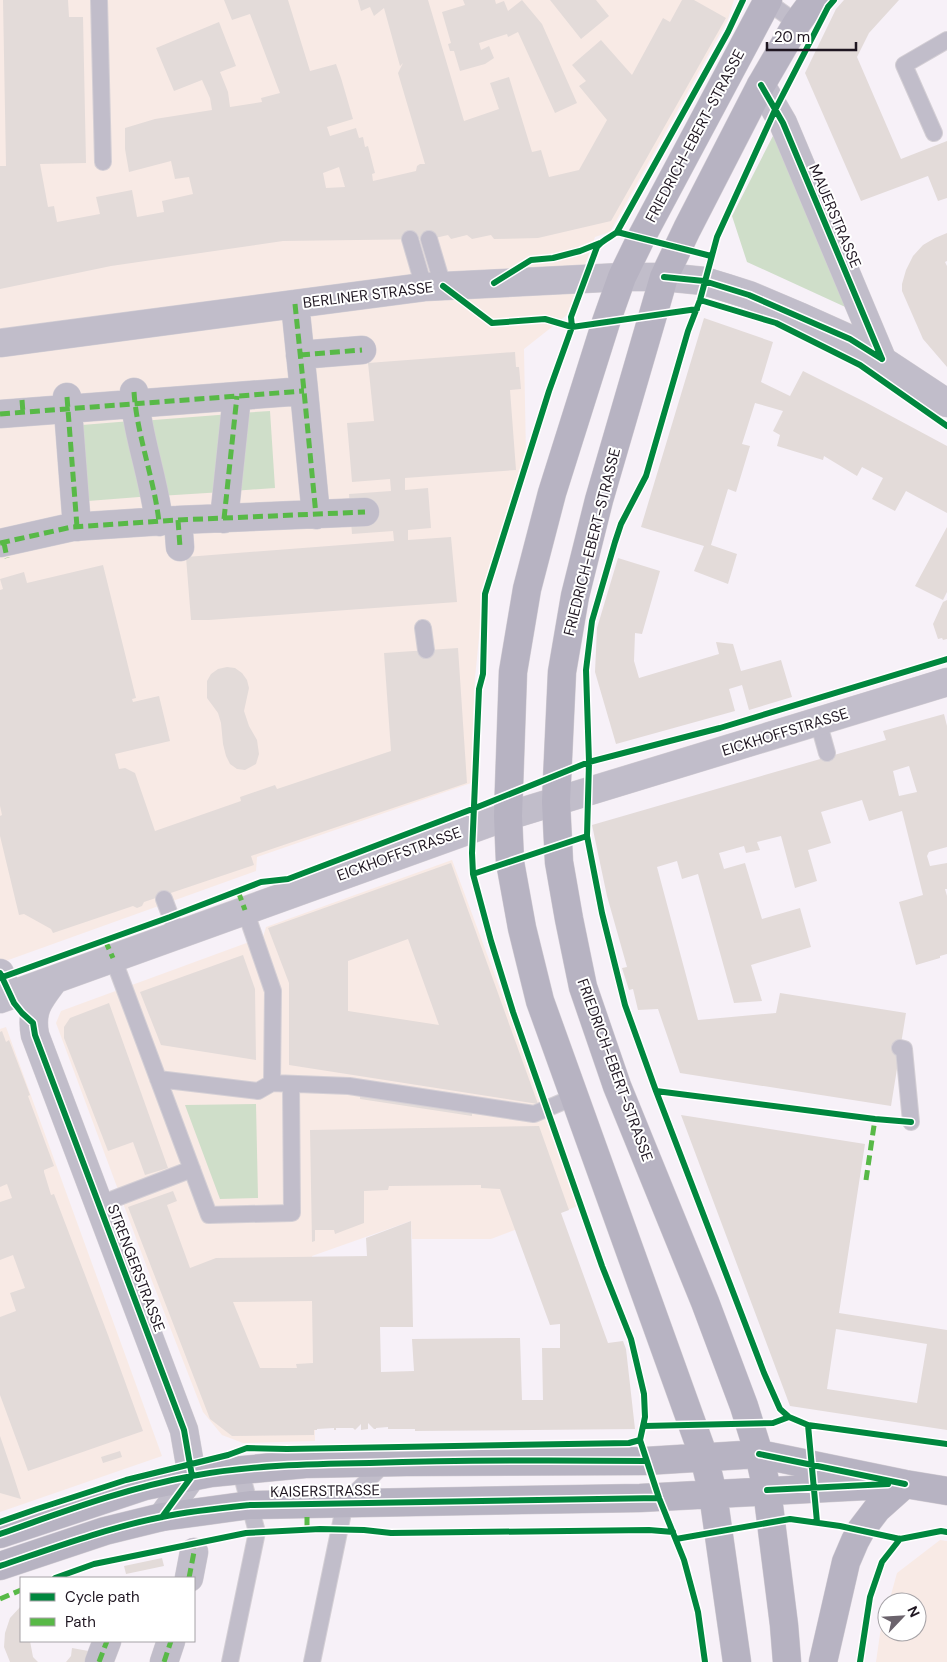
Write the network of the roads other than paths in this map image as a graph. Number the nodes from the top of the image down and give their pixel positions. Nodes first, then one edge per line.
1 (99, 0) edge
2 (814, 0) edge
3 (767, 1) edge
4 (797, 23) junction
5 (947, 40) edge
6 (761, 85) junction
7 (934, 133) dead end
8 (103, 162) dead end
9 (410, 238) dead end
10 (429, 239) dead end
11 (622, 277) junction
12 (664, 277) junction
13 (433, 287) junction
14 (294, 304) junction
15 (0, 343) edge
16 (362, 350) dead end
17 (300, 355) junction
18 (882, 359) junction
19 (304, 391) junction
20 (237, 396) junction
21 (135, 398) junction
22 (947, 402) edge
23 (68, 403) junction
24 (15, 409) edge
25 (365, 512) dead end
26 (316, 515) junction
27 (224, 518) junction
28 (77, 527) junction
29 (172, 530) junction
30 (4, 548) edge
31 (423, 628) dead end
32 (426, 650) dead end
33 (946, 686) edge
34 (818, 721) junction
35 (827, 753) dead end
36 (556, 802) junction
37 (508, 816) junction
38 (164, 899) dead end
39 (245, 910) junction
40 (178, 936) junction
41 (112, 958) junction
42 (55, 979) junction
43 (3, 989) edge
44 (900, 1048) dead end
45 (158, 1079) junction
46 (272, 1083) junction
47 (290, 1084) junction
48 (574, 1097) junction
49 (911, 1122) dead end
50 (192, 1169) junction
51 (98, 1205) junction
52 (759, 1454) junction
53 (704, 1457) junction
54 (386, 1462) junction
55 (240, 1470) junction
56 (192, 1476) junction
57 (905, 1484) junction
58 (767, 1490) junction
59 (947, 1490) edge
60 (713, 1494) junction
61 (345, 1503) junction
62 (250, 1505) junction
63 (162, 1517) junction
64 (0, 1534) edge
65 (194, 1552) dead end
66 (0, 1566) edge
67 (189, 1577) edge
68 (171, 1642) edge
69 (164, 1662) edge
70 (230, 1662) edge
71 (312, 1662) edge
72 (737, 1662) edge
73 (787, 1662) edge
74 (823, 1662) edge

1 - 8 lane
2 - 4 main road, FRIEDRICH-EBERT-STRASSE
3 - 4 lane
3 - 11 main road, FRIEDRICH-EBERT-STRASSE
4 - 6 main road, FRIEDRICH-EBERT-STRASSE
5 - 7 lane
6 - 12 main road, FRIEDRICH-EBERT-STRASSE
6 - 18 street, MAUERSTRASSE
9 - 13 lane
10 - 13 lane
11 - 12 street, BERLINER STRASSE
11 - 13 street, BERLINER STRASSE
11 - 37 main road, FRIEDRICH-EBERT-STRASSE
12 - 18 street, BERLINER STRASSE
12 - 36 main road, FRIEDRICH-EBERT-STRASSE
13 - 14 street, BERLINER STRASSE
14 - 15 street, BERLINER STRASSE
14 - 17 street
16 - 17 street
17 - 19 street
18 - 22 street, BERLINER STRASSE
19 - 20 street
19 - 26 street
20 - 21 street
20 - 27 street
21 - 23 street
21 - 29 street
23 - 24 street
23 - 28 street
25 - 26 street
26 - 27 street
27 - 29 street
28 - 29 street
28 - 30 street
31 - 32 lane
33 - 34 street, EICKHOFFSTRASSE
34 - 35 lane
34 - 36 street, EICKHOFFSTRASSE
36 - 37 street, EICKHOFFSTRASSE
36 - 52 main road, FRIEDRICH-EBERT-STRASSE
37 - 39 street, EICKHOFFSTRASSE
37 - 48 main road, FRIEDRICH-EBERT-STRASSE
38 - 40 lane
39 - 40 street, EICKHOFFSTRASSE
39 - 46 lane
40 - 41 street, EICKHOFFSTRASSE
41 - 42 street, EICKHOFFSTRASSE
41 - 45 lane
42 - 43 street, EICKHOFFSTRASSE
42 - 51 street, STRENGERSTRASSE
44 - 49 lane
45 - 46 lane
45 - 50 lane
46 - 47 lane
47 - 48 lane
47 - 50 lane
48 - 53 main road, FRIEDRICH-EBERT-STRASSE
50 - 51 lane
51 - 56 street, STRENGERSTRASSE
52 - 53 main road, KAISERSTRASSE
52 - 57 main road, KAISERSTRASSE
52 - 58 main road, FRIEDRICH-EBERT-STRASSE
53 - 54 main road, KAISERSTRASSE
53 - 60 main road, FRIEDRICH-EBERT-STRASSE
54 - 55 main road, KAISERSTRASSE
54 - 61 lane
55 - 56 main road, KAISERSTRASSE
55 - 62 lane
56 - 63 street
56 - 64 main road, KAISERSTRASSE
57 - 58 main road, KAISERSTRASSE
57 - 59 main road, KAISERSTRASSE
57 - 74 main road
58 - 60 main road, KAISERSTRASSE
58 - 73 main road, FRIEDRICH-EBERT-STRASSE
60 - 61 main road, KAISERSTRASSE
60 - 72 main road, FRIEDRICH-EBERT-STRASSE
61 - 62 main road, KAISERSTRASSE
61 - 71 lane
62 - 63 main road, KAISERSTRASSE
62 - 70 lane
63 - 66 main road, KAISERSTRASSE
65 - 67 street
68 - 69 street

